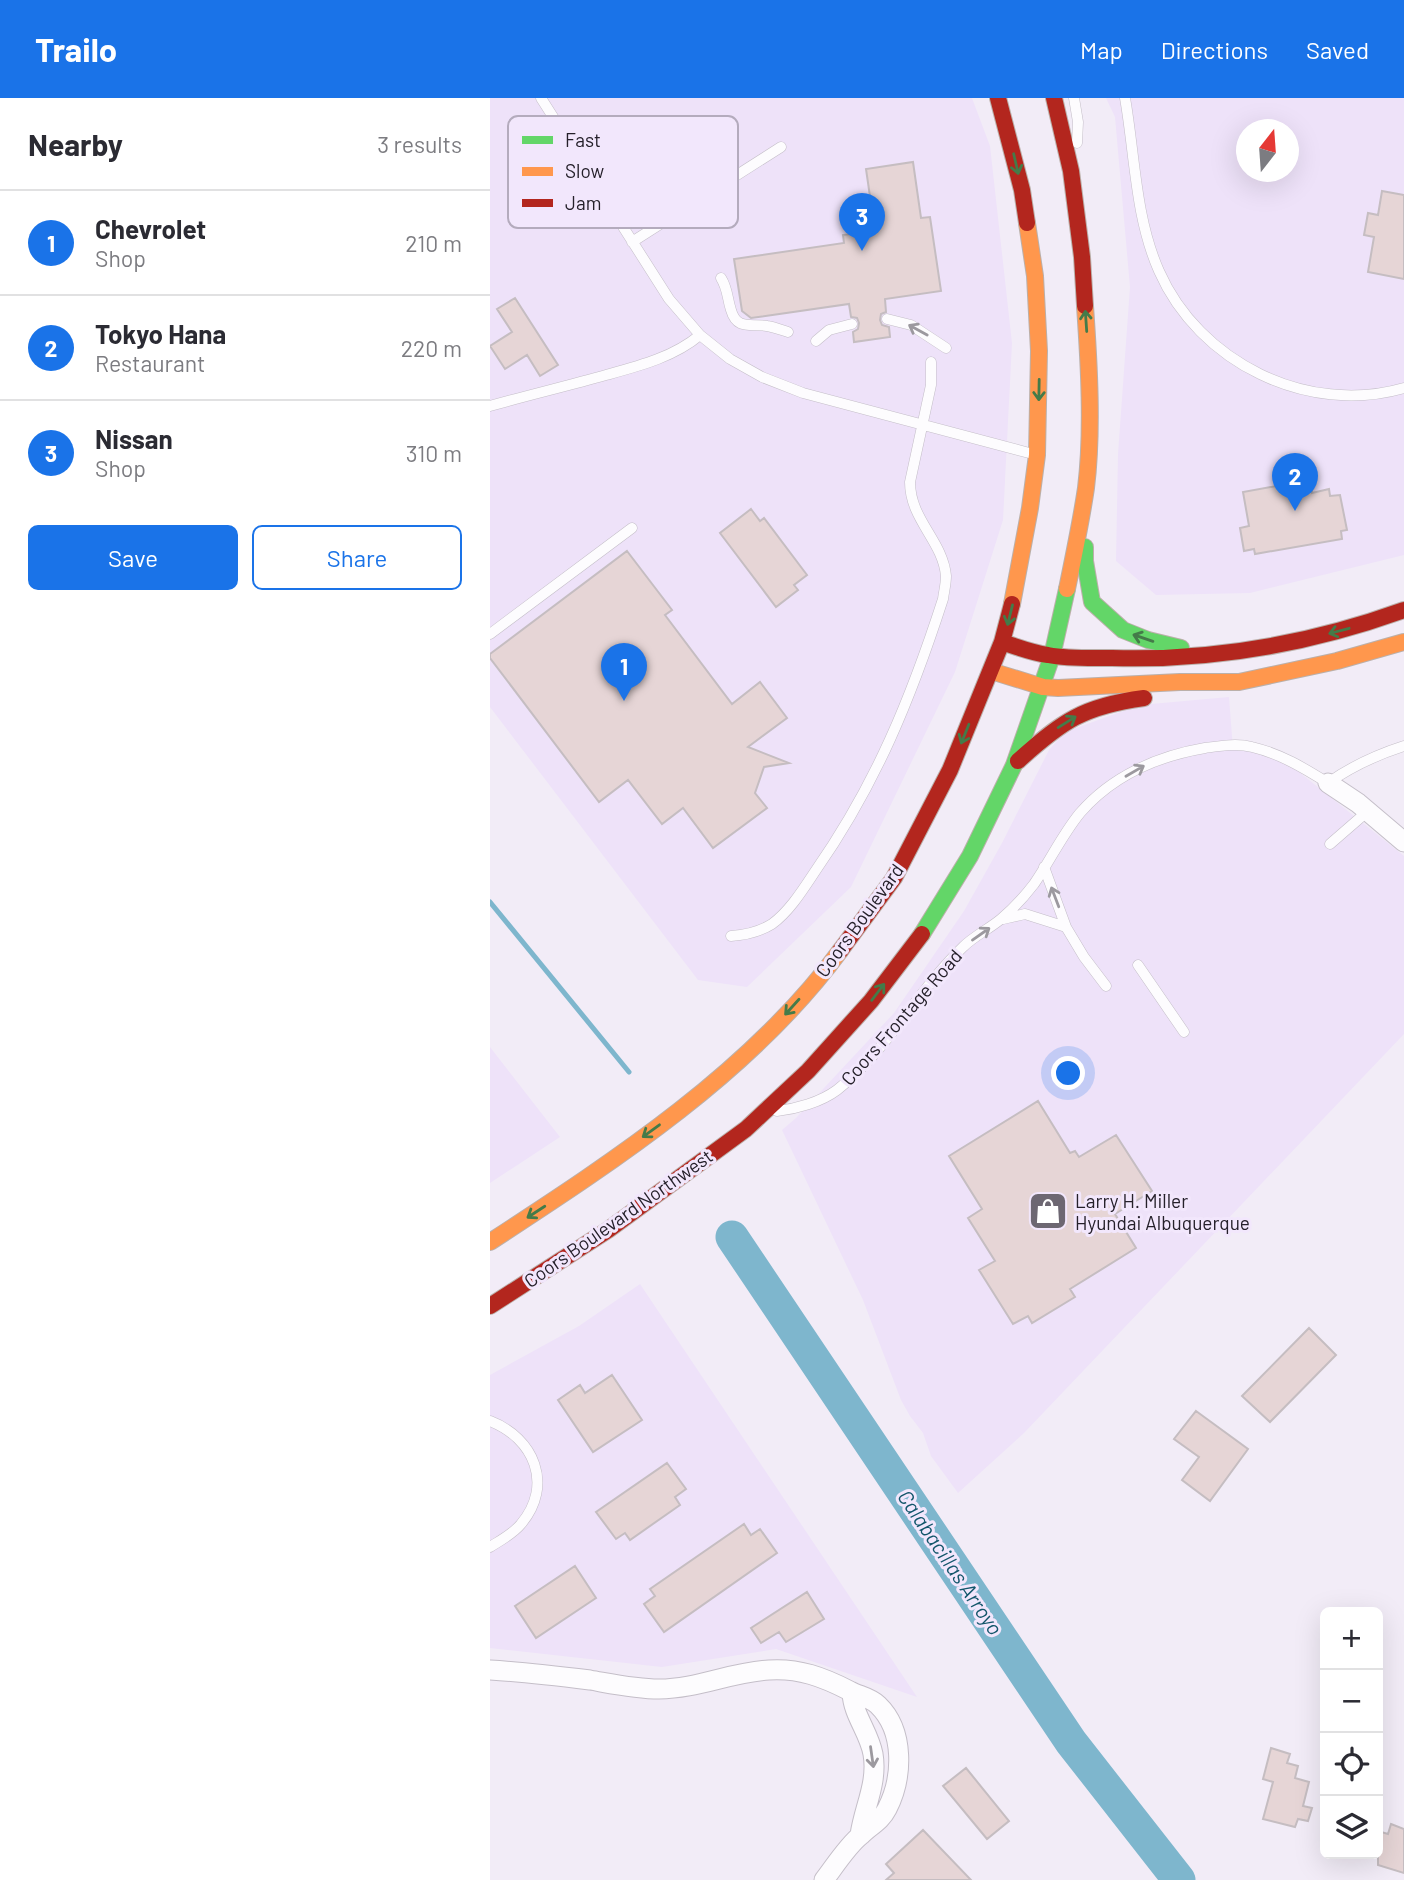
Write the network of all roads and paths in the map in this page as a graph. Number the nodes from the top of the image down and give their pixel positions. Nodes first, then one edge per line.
1 (541, 98) edge
2 (998, 98) edge
3 (1054, 98) edge
4 (1074, 98) edge
5 (1125, 98) edge
6 (552, 116) edge
7 (780, 147) dead end
8 (1071, 171) junction
9 (738, 174) edge
10 (623, 228) edge
11 (654, 228) edge
12 (632, 242) junction
13 (721, 278) dead end
14 (887, 319) dead end
15 (852, 324) dead end
16 (788, 332) dead end
17 (700, 335) junction
18 (816, 341) dead end
19 (946, 348) dead end
20 (931, 362) dead end
21 (1404, 388) edge
22 (490, 406) edge
23 (923, 425) junction
24 (1037, 455) junction
25 (1086, 487) junction
26 (632, 528) dead end
27 (1404, 610) edge
28 (490, 634) edge
29 (1002, 642) junction
30 (1404, 642) edge
31 (1210, 654) junction
32 (1052, 656) junction
33 (991, 671) junction
34 (1240, 682) junction
35 (1042, 687) junction
36 (1404, 746) edge
37 (1014, 765) junction
38 (1328, 783) junction
39 (1368, 811) junction
40 (1404, 842) edge
41 (1330, 844) dead end
42 (1044, 867) junction
43 (1001, 920) junction
44 (1066, 926) junction
45 (731, 936) dead end
46 (1138, 965) dead end
47 (1106, 986) dead end
48 (1184, 1032) dead end
49 (766, 1112) junction
50 (490, 1242) edge
51 (490, 1306) edge
52 (490, 1421) edge
53 (490, 1547) edge
54 (490, 1670) edge
55 (852, 1693) junction
56 (860, 1835) junction
57 (824, 1880) edge

1 - 6 lane
2 -> 24 main road, Coors Boulevard
3 - 8 main road
4 - 8 lane
5 - 21 lane
7 - 9 lane
25 -> 8 main road
10 - 12 lane
11 - 12 lane
12 - 17 lane
13 - 16 lane
19 -> 14 lane
15 - 18 lane
17 - 22 lane
17 - 23 lane
20 - 23 lane
23 - 24 lane
23 - 45 lane
24 -> 29 main road, Coors Boulevard
31 -> 25 main road
25 - 32 main road
26 - 28 lane
27 -> 31 main road
29 - 32 main road
29 - 33 main road, Coors Boulevard
30 - 34 main road
31 - 32 main road
32 - 35 main road
33 - 35 main road
33 -> 50 main road, Coors Boulevard
34 - 35 main road
37 -> 34 main road
35 - 37 main road
36 - 38 lane
49 -> 37 main road
38 - 39 street
42 -> 38 lane, Coors Frontage Road
39 - 40 street
39 - 41 lane
42 - 43 lane, Coors Frontage Road
44 -> 42 lane
43 - 44 lane
49 -> 43 lane, Coors Frontage Road
44 - 47 lane
46 - 48 lane
49 - 51 main road, Coors Boulevard Northwest
52 - 53 lane
54 - 55 street
55 -> 56 street
55 - 56 street
56 - 57 street

